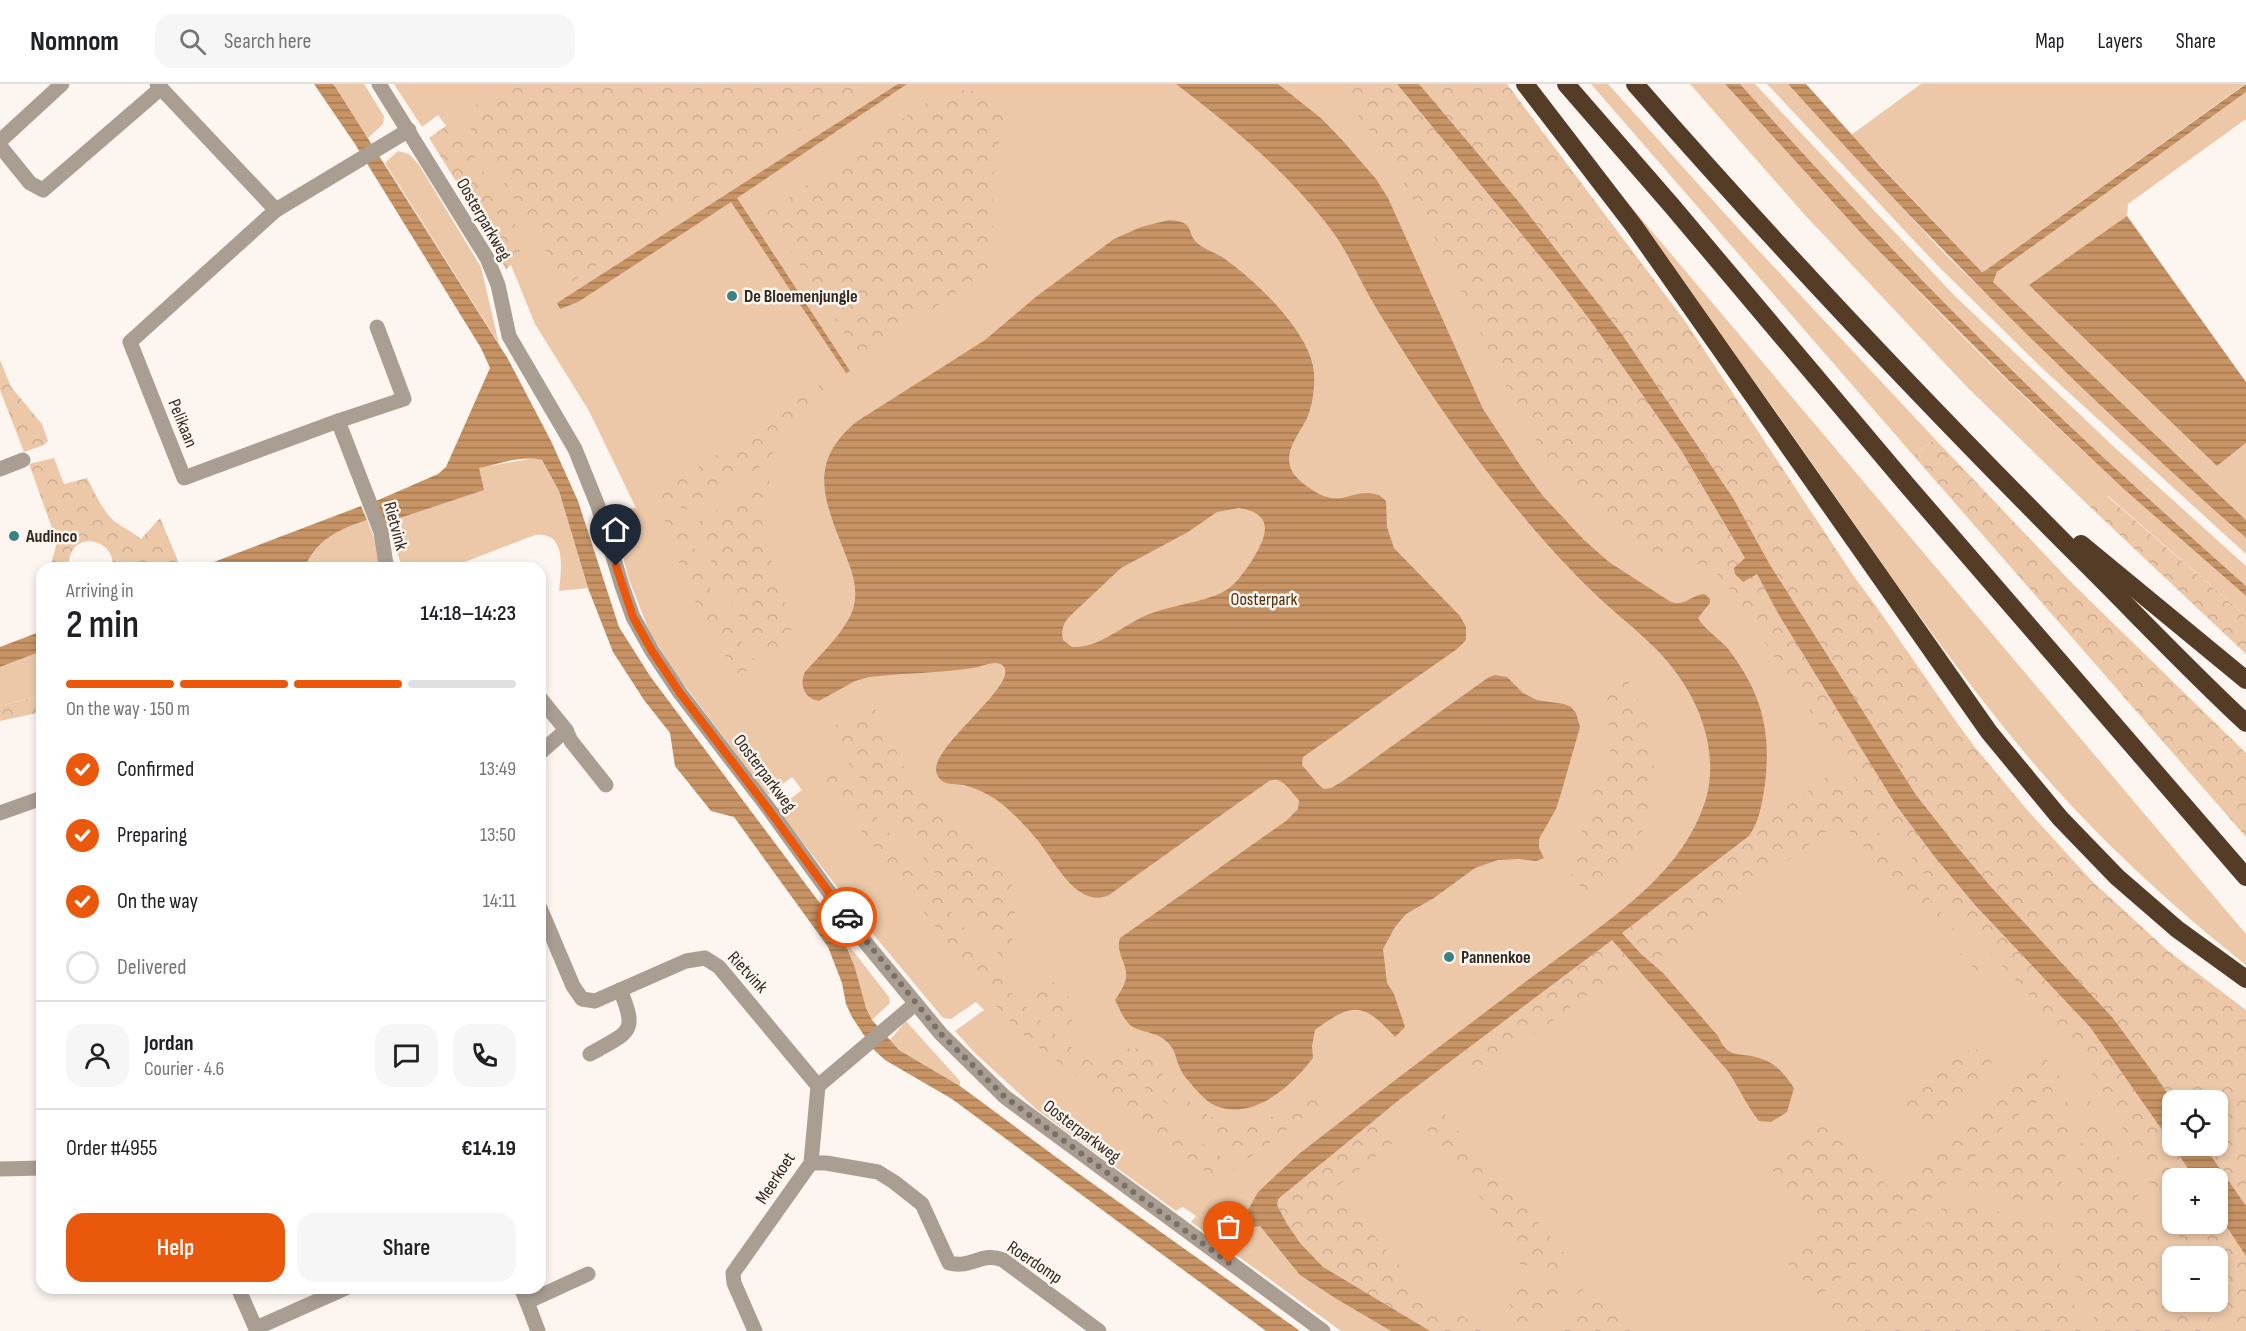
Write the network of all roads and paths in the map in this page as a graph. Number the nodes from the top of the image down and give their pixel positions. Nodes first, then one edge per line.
1 (62, 84) edge
2 (379, 84) edge
3 (1525, 84) edge
4 (1566, 84) edge
5 (1635, 84) edge
6 (159, 86) edge
7 (409, 130) junction
8 (0, 141) edge
9 (0, 146) edge
10 (276, 210) junction
11 (377, 327) dead end
12 (338, 421) junction
13 (23, 459) dead end
14 (0, 468) edge
15 (2005, 483) junction
16 (386, 562) edge
17 (2246, 681) edge
18 (546, 705) edge
19 (2246, 723) edge
20 (566, 730) junction
21 (546, 748) edge
22 (606, 785) dead end
23 (36, 800) edge
24 (0, 813) edge
25 (2246, 878) edge
26 (546, 922) edge
27 (2246, 979) edge
28 (620, 990) junction
29 (915, 1004) junction
30 (590, 1054) dead end
31 (818, 1086) junction
32 (811, 1163) junction
33 (36, 1168) edge
34 (0, 1169) edge
35 (588, 1274) dead end
36 (546, 1288) edge
37 (241, 1294) edge
38 (333, 1294) edge
39 (524, 1295) edge
40 (256, 1329) edge
41 (538, 1331) edge
42 (755, 1331) edge
43 (1099, 1331) edge
44 (1323, 1331) edge

1 - 8 street
2 - 7 street, Oosterparkweg
3 - 27 highway
4 - 25 highway
5 - 15 highway
6 - 9 street
6 - 10 street
7 - 10 street, Pelikaan
7 - 29 street, Oosterparkweg
10 - 12 street, Pelikaan
11 - 12 street
12 - 16 street, Rietvink
13 - 14 street
15 - 17 highway
15 - 19 highway
18 - 20 street
20 - 21 street
20 - 22 street
23 - 24 street
26 - 28 street, Rietvink
28 - 30 street
28 - 31 street, Rietvink
29 - 31 street
29 - 44 street, Oosterparkweg
31 - 32 street, Meerkoet
32 - 42 street, Meerkoet
32 - 43 street, Roerdomp
33 - 34 street
35 - 36 street
37 - 40 street
38 - 40 street
39 - 41 street

